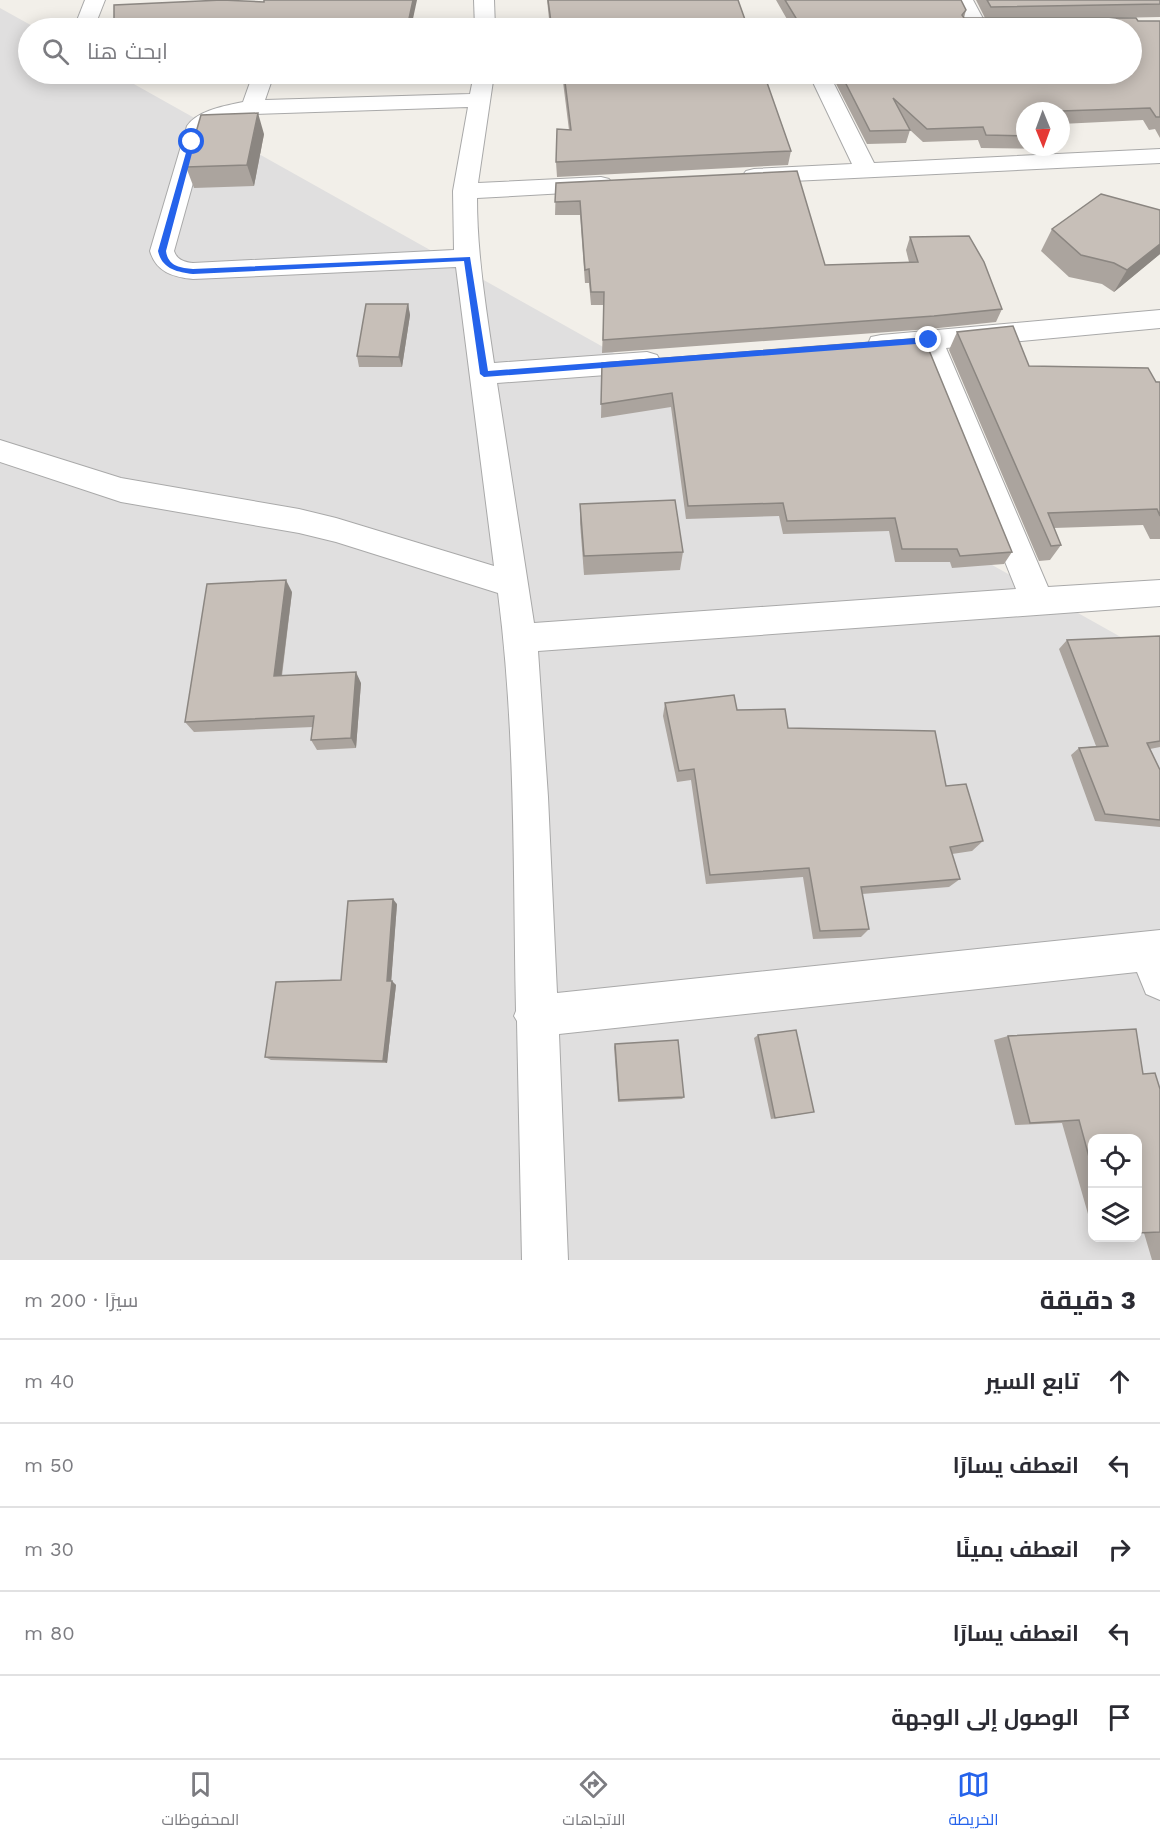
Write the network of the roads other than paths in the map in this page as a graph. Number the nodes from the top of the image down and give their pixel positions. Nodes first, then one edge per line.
1 (95, 0) edge
2 (484, 0) edge
3 (963, 0) edge
4 (88, 18) edge
5 (485, 18) edge
6 (973, 18) edge
7 (259, 84) edge
8 (824, 84) edge
9 (482, 87) edge
10 (252, 107) junction
11 (1160, 156) edge
12 (866, 170) junction
13 (736, 177) edge
14 (618, 183) edge
15 (465, 190) junction
16 (467, 258) junction
17 (1160, 319) edge
18 (929, 340) junction
19 (859, 345) edge
20 (672, 360) edge
21 (484, 374) junction
22 (0, 451) edge
23 (513, 585) junction
24 (1160, 593) edge
25 (1038, 603) junction
26 (520, 638) junction
27 (1157, 960) edge
28 (535, 1016) junction
29 (545, 1260) edge

1 - 4 street
2 - 5 street
3 - 6 street
7 - 10 street
8 - 12 street
9 - 10 street
9 - 15 street
10 - 16 street
11 - 12 street
12 - 13 street
14 - 15 street
15 - 16 street
16 - 21 street
17 - 18 street
18 - 19 street
18 - 25 street
20 - 21 street
21 - 23 street
22 - 23 street
23 - 26 street
24 - 25 street
25 - 26 street
26 - 28 street
27 - 28 street
28 - 29 street

